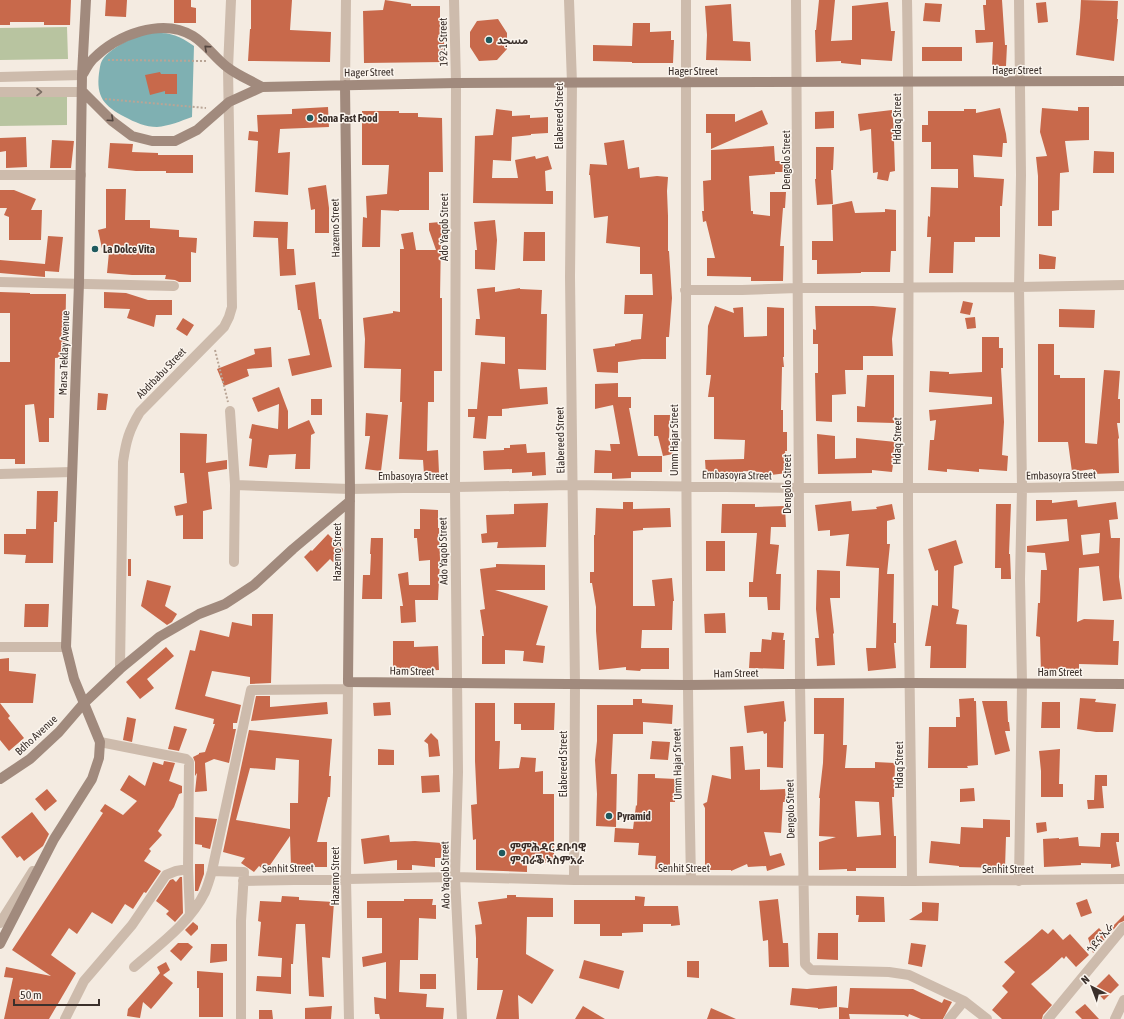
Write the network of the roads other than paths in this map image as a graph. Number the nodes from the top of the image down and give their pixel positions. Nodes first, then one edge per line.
1 (86, 0) edge
2 (231, 0) edge
3 (346, 0) edge
4 (454, 0) edge
5 (570, 0) edge
6 (686, 0) edge
7 (796, 0) edge
8 (906, 0) edge
9 (1019, 0) edge
10 (225, 65) junction
11 (82, 75) junction
12 (0, 77) edge
13 (1124, 81) edge
14 (798, 82) junction
15 (908, 82) junction
16 (1021, 82) junction
17 (456, 83) junction
18 (572, 83) junction
19 (686, 83) junction
20 (345, 85) junction
21 (262, 86) junction
22 (0, 92) edge
23 (87, 95) junction
24 (229, 102) junction
25 (0, 175) edge
26 (81, 175) junction
27 (0, 282) edge
28 (79, 283) junction
29 (174, 286) dead end
30 (1124, 286) edge
31 (1019, 287) junction
32 (797, 288) junction
33 (909, 288) junction
34 (685, 290) junction
35 (230, 411) road end
36 (72, 472) junction
37 (0, 474) edge
38 (235, 485) junction
39 (572, 486) junction
40 (687, 486) junction
41 (1124, 486) edge
42 (908, 487) junction
43 (350, 488) junction
44 (455, 488) junction
45 (800, 488) junction
46 (1022, 488) junction
47 (350, 501) junction
48 (234, 562) dead end
49 (0, 647) edge
50 (66, 647) junction
51 (120, 669) junction
52 (457, 683) junction
53 (910, 683) junction
54 (1022, 683) junction
55 (575, 684) junction
56 (800, 684) junction
57 (1124, 684) edge
58 (687, 685) junction
59 (348, 686) junction
60 (84, 703) junction
61 (100, 742) junction
62 (0, 779) edge
63 (54, 839) junction
64 (188, 870) junction
65 (212, 871) junction
66 (243, 876) junction
67 (455, 877) junction
68 (346, 879) junction
69 (1124, 879) edge
70 (574, 880) junction
71 (691, 880) junction
72 (803, 881) junction
73 (912, 881) junction
74 (1019, 881) junction
75 (190, 914) junction
76 (0, 923) edge
77 (1124, 927) edge
78 (0, 944) edge
79 (134, 967) dead end
80 (1124, 1000) edge
81 (964, 1001) junction
82 (65, 1019) edge
83 (241, 1019) edge
84 (349, 1019) edge
85 (462, 1019) edge
86 (949, 1019) edge
87 (988, 1019) edge
88 (1048, 1019) edge
89 (1115, 1019) edge

1 - 11 street, Marsa Teklay Avenue
2 - 10 street
3 - 20 street
4 - 17 street, 192-1 Street
5 - 18 street, Elabereed Street
6 - 19 street, Umm Hajar Street
7 - 14 street, Dengolo Street
8 - 15 street, Hdaq Street
9 - 16 street
10 -> 11 street
10 - 21 street
10 - 24 street, Abdrbabu Street
11 - 12 street
11 - 23 street, Marsa Teklay Avenue
13 - 16 street, Hager Street
14 - 15 street, Hager Street
14 - 19 street, Hager Street
14 - 32 street, Dengolo Street
15 - 16 street, Hager Street
15 - 33 street, Hdaq Street
16 - 31 street
17 - 18 street, Hager Street
17 - 20 street, Hager Street
17 - 44 street, Ado Yaqob Street
18 - 19 street, Hager Street
18 - 39 street, Elabereed Street
19 - 34 street, Umm Hajar Street
20 - 21 street, Hager Street
20 - 43 street, Hazemo Street
21 - 24 street
22 -> 23 street
23 -> 24 street
23 - 26 street, Marsa Teklay Avenue
24 - 51 street, Abdrbabu Street
25 - 26 street
26 - 28 street, Marsa Teklay Avenue
27 - 28 street
28 - 29 street
28 - 36 street, Marsa Teklay Avenue
30 - 31 street
31 - 33 street
31 - 46 street
32 - 33 street
32 - 34 street
32 - 45 street, Dengolo Street
33 - 42 street, Hdaq Street
34 - 40 street, Umm Hajar Street
35 - 38 street
36 - 37 street
36 - 50 street, Marsa Teklay Avenue
38 - 43 street, Embasoyra Street
38 - 48 street
39 - 40 street, Embasoyra Street
39 - 44 street, Embasoyra Street
39 - 55 street, Elabereed Street
40 - 45 street, Embasoyra Street
40 - 58 street, Umm Hajar Street
41 - 46 street, Embasoyra Street
42 - 45 street, Embasoyra Street
42 - 46 street, Embasoyra Street
42 - 53 street, Hdaq Street
43 - 44 street, Embasoyra Street
43 - 47 street, Hazemo Street
44 - 52 street, Ado Yaqob Street
45 - 56 street, Dengolo Street
46 - 54 street
47 - 51 street, Bdho Avenue
47 - 59 street, Hazemo Street
49 - 50 street
50 - 60 street, Marsa Teklay Avenue
51 - 60 street, Bdho Avenue
52 - 55 street, Ham Street
52 - 59 street, Ham Street
52 - 67 street, Ado Yaqob Street
53 - 54 street, Ham Street
53 - 56 street, Ham Street
53 - 73 street, Hdaq Street
54 - 57 street, Ham Street
54 - 74 street
55 - 58 street, Ham Street
55 - 70 street, Elabereed Street
56 - 58 street, Ham Street
56 - 72 street, Dengolo Street
58 - 71 street, Umm Hajar Street
59 - 65 street
59 - 68 street, Hazemo Street
60 - 61 street, Marsa Teklay Avenue
60 - 62 street, Bdho Avenue
61 - 63 street
61 - 64 street
63 - 76 street
63 - 78 street
64 - 75 street
64 - 82 street
65 - 66 street, Senhit Street
65 - 75 street
66 - 68 street, Senhit Street
66 - 83 street
67 - 68 street, Senhit Street
67 - 70 street, Senhit Street
67 - 85 street, Ado Yaqob Street
68 - 84 street, Hazemo Street
69 - 74 street, Senhit Street
70 - 71 street, Senhit Street
71 - 72 street, Senhit Street
72 - 73 street, Senhit Street
72 - 81 street, Dengolo Street
73 - 74 street, Senhit Street
75 - 79 street
77 - 88 street, ጎደና ኢራ
80 - 89 street
81 - 86 street
81 - 87 street

